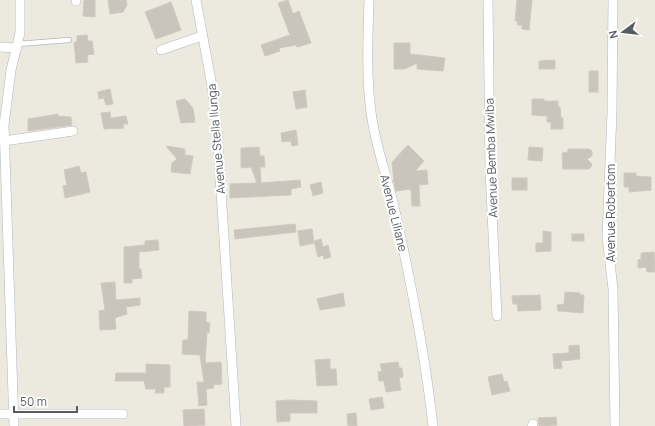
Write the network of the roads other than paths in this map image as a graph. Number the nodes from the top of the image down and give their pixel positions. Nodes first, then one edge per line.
1 (20, 0) edge
2 (196, 0) edge
3 (369, 0) edge
4 (488, 0) edge
5 (613, 0) edge
6 (202, 36) junction
7 (69, 40) dead end
8 (17, 46) junction
9 (0, 47) edge
10 (161, 50) dead end
11 (73, 131) dead end
12 (4, 140) junction
13 (497, 316) dead end
14 (0, 414) edge
15 (14, 414) junction
16 (123, 414) dead end
17 (14, 426) edge
18 (236, 426) edge
19 (433, 426) edge
20 (615, 426) edge

1 - 8 street
2 - 6 street, Avenue Stella Ilunga
3 - 19 street, Avenue Liliane
4 - 13 street, Avenue Bemba Mwiba
5 - 20 street, Avenue Robertom
6 - 10 street
6 - 18 street, Avenue Stella Ilunga
7 - 8 lane
8 - 9 street
8 - 12 street
11 - 12 street
12 - 15 street
14 - 15 street
15 - 16 street
15 - 17 street

